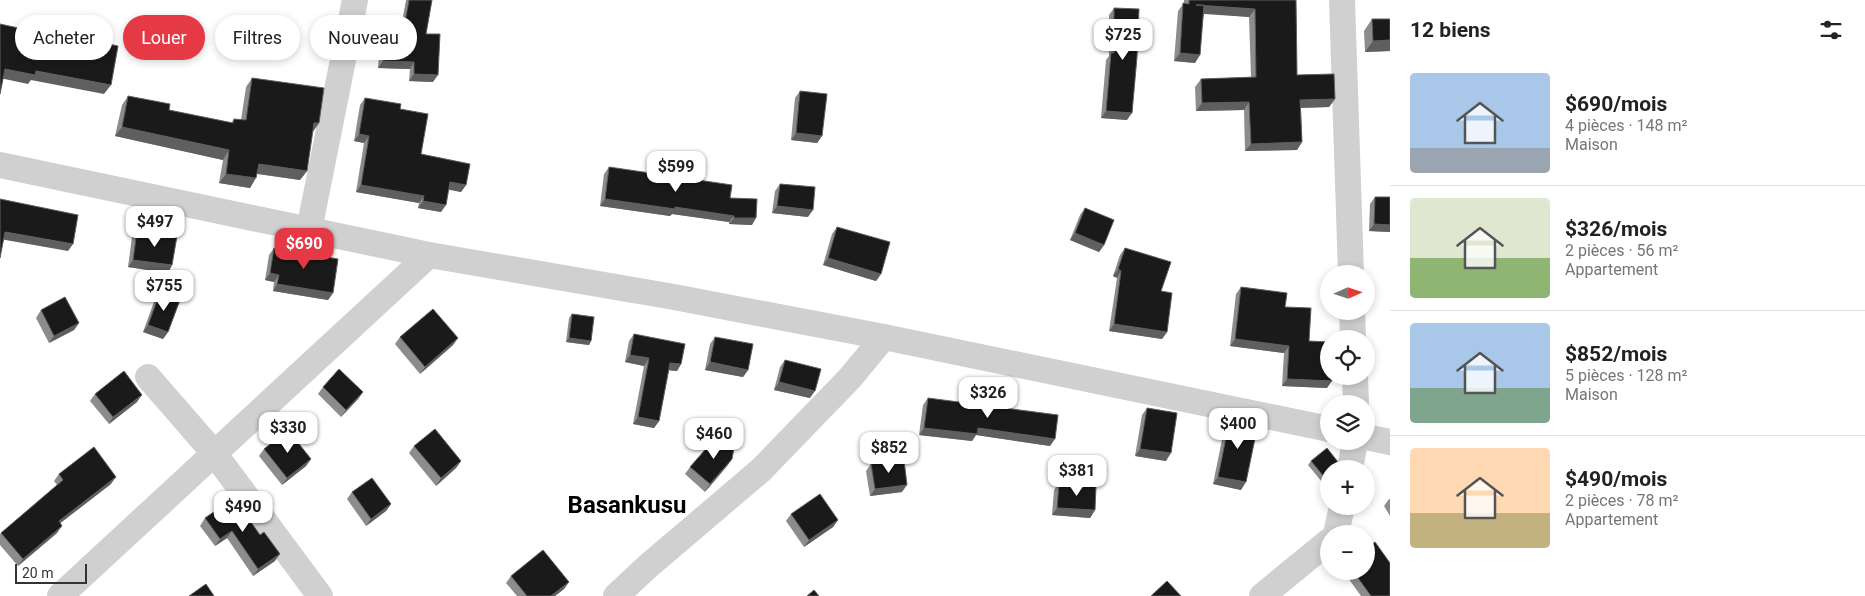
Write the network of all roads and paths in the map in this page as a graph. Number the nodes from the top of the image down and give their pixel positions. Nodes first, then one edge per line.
1 (355, 0) edge
2 (1342, 0) edge
3 (0, 165) edge
4 (309, 230) junction
5 (429, 255) junction
6 (1351, 265) edge
7 (884, 336) junction
8 (148, 378) dead end
9 (1320, 428) edge
10 (1375, 439) edge
11 (1390, 442) edge
12 (214, 454) junction
13 (1320, 548) edge
14 (60, 596) edge
15 (320, 596) edge
16 (616, 596) edge
17 (1262, 596) edge

1 - 4 street
2 - 6 street
3 - 4 street
4 - 5 street
5 - 7 street
5 - 12 street
7 - 9 street
7 - 16 street
8 - 12 street
10 - 11 street
12 - 14 street
12 - 15 street
13 - 17 street

